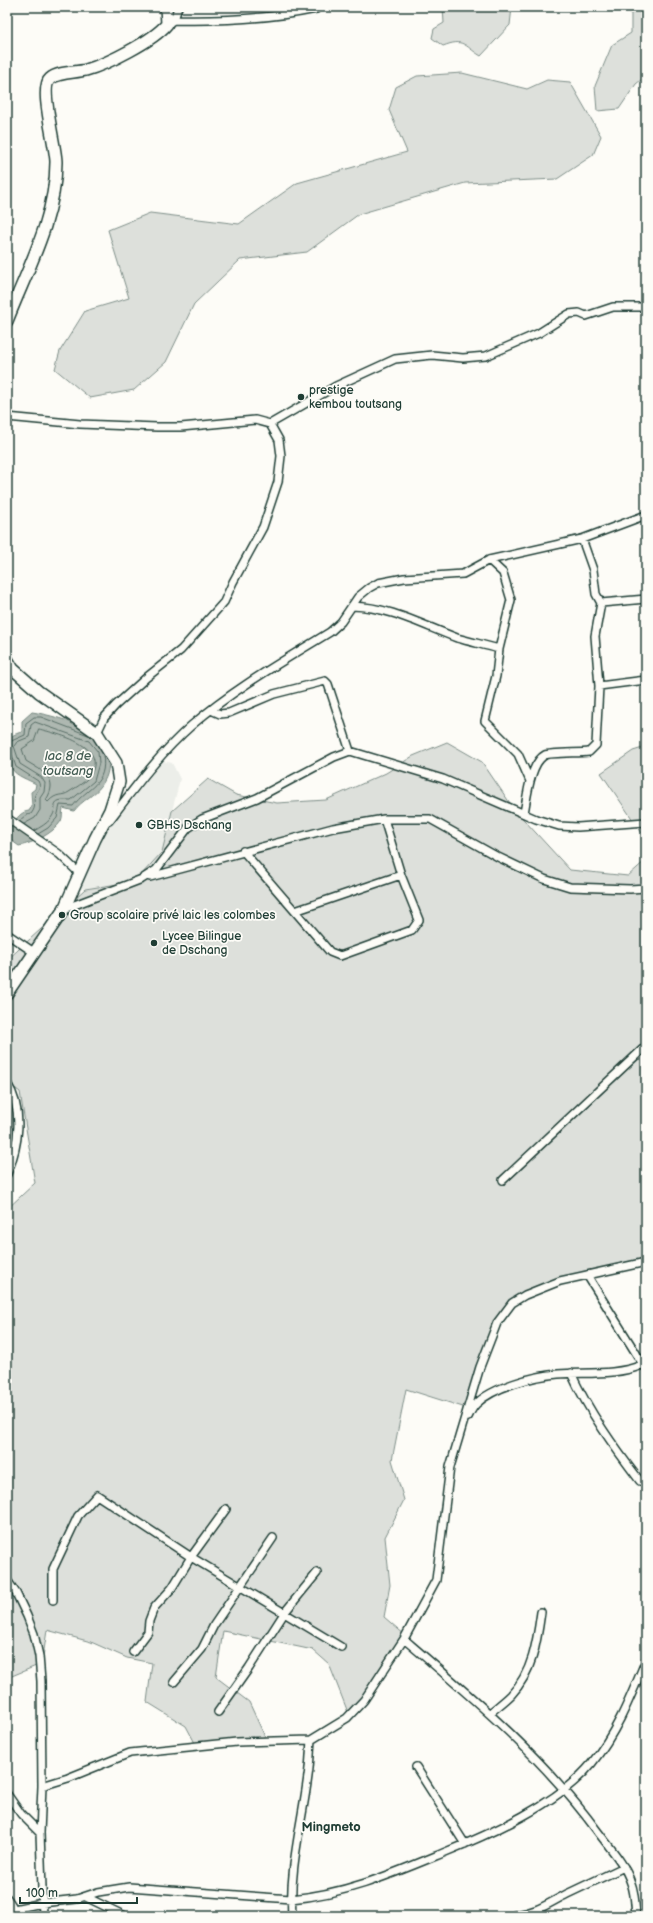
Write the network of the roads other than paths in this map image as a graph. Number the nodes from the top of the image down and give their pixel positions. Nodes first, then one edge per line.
1 (166, 7) edge
2 (178, 7) edge
3 (316, 9) dead end
4 (170, 22) junction
5 (646, 307) edge
6 (7, 321) edge
7 (7, 417) edge
8 (270, 424) junction
9 (646, 514) edge
10 (582, 539) junction
11 (489, 560) junction
12 (646, 599) edge
13 (600, 603) junction
14 (352, 606) junction
15 (499, 649) junction
16 (7, 659) edge
17 (646, 680) edge
18 (599, 686) junction
19 (211, 710) junction
20 (97, 733) junction
21 (350, 751) junction
22 (530, 782) junction
23 (524, 813) junction
24 (7, 818) edge
25 (384, 819) junction
26 (646, 822) edge
27 (95, 839) junction
28 (243, 851) junction
29 (80, 874) junction
30 (401, 875) junction
31 (142, 879) junction
32 (646, 888) edge
33 (64, 909) junction
34 (295, 911) junction
35 (7, 934) edge
36 (35, 953) junction
37 (7, 993) edge
38 (646, 1046) edge
39 (7, 1083) edge
40 (7, 1174) edge
41 (503, 1180) dead end
42 (646, 1262) edge
43 (587, 1275) junction
44 (646, 1358) edge
45 (644, 1366) edge
46 (571, 1373) junction
47 (464, 1424) junction
48 (640, 1481) dead end
49 (226, 1509) dead end
50 (273, 1538) dead end
51 (191, 1557) junction
52 (317, 1573) dead end
53 (7, 1580) edge
54 (239, 1586) junction
55 (53, 1600) dead end
56 (285, 1612) junction
57 (541, 1612) dead end
58 (404, 1639) junction
59 (341, 1647) dead end
60 (132, 1652) dead end
61 (646, 1660) edge
62 (174, 1682) dead end
63 (218, 1712) dead end
64 (490, 1713) junction
65 (311, 1740) junction
66 (416, 1767) dead end
67 (42, 1786) junction
68 (564, 1790) junction
69 (7, 1794) edge
70 (10, 1800) edge
71 (40, 1833) junction
72 (465, 1844) junction
73 (624, 1867) junction
74 (86, 1897) junction
75 (7, 1898) edge
76 (291, 1899) junction
77 (42, 1903) junction
78 (10, 1911) edge
79 (515, 1915) edge
80 (43, 1916) edge
81 (125, 1916) edge
82 (292, 1916) edge
83 (636, 1916) edge

1 - 4 street
2 - 4 street
3 - 4 street
4 - 6 street
5 - 8 street
7 - 8 street
8 - 20 street
9 - 10 street
10 - 11 street
10 - 13 street
11 - 14 street
11 - 15 street
12 - 13 street
13 - 18 street
14 - 15 street
14 - 19 street
15 - 22 street
16 - 20 street
17 - 18 street
18 - 22 street
19 - 21 street
19 - 27 street
20 - 27 street
21 - 23 street
21 - 31 street
22 - 23 street
23 - 26 street
24 - 29 street
25 - 28 street
25 - 30 street
25 - 32 street
27 - 29 street
28 - 31 street
28 - 34 street
29 - 33 street
30 - 34 street
30 - 34 street
31 - 33 street
33 - 36 street
35 - 36 street
36 - 37 street
38 - 41 street
39 - 40 street
42 - 43 street
43 - 45 street
43 - 47 street
44 - 45 street
45 - 46 street
46 - 47 street
46 - 48 street
47 - 58 street
49 - 51 street
50 - 54 street
51 - 54 street
51 - 55 street
51 - 60 street
52 - 56 street
53 - 67 street
54 - 56 street
54 - 62 street
56 - 59 street
56 - 63 street
57 - 64 street
58 - 64 street
58 - 65 street
61 - 68 street
64 - 68 street
65 - 67 street
65 - 76 street
66 - 72 street
67 - 71 street
68 - 72 street
68 - 73 street
69 - 70 street
70 - 71 street
71 - 77 street
72 - 76 street
73 - 79 street
73 - 83 street
74 - 76 street
74 - 77 street
74 - 81 street
75 - 78 street
76 - 82 street
77 - 78 street
77 - 80 street

